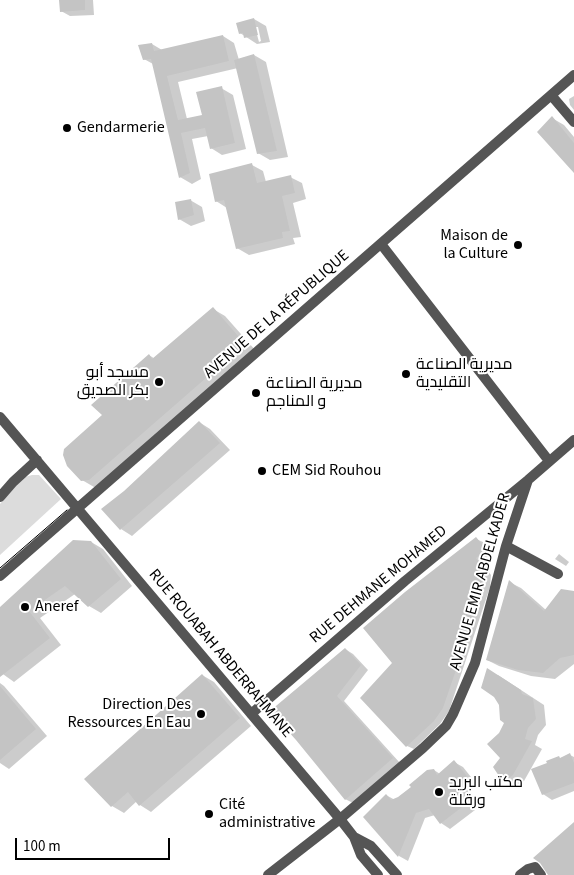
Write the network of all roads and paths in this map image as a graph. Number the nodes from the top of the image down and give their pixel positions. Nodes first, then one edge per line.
1 (574, 75) edge
2 (551, 95) junction
3 (574, 122) edge
4 (381, 244) junction
5 (0, 417) edge
6 (574, 440) edge
7 (37, 460) junction
8 (549, 461) junction
9 (528, 480) junction
10 (0, 497) edge
11 (78, 509) junction
12 (506, 546) junction
13 (558, 574) dead end
14 (0, 576) edge
15 (251, 714) junction
16 (340, 819) junction
17 (354, 837) junction
18 (268, 875) edge
19 (378, 875) edge
20 (397, 875) edge
21 (520, 875) edge
22 (541, 875) edge

1 - 2 street, AVENUE DE LA RÉPUBLIQUE
2 - 3 street
2 - 4 street, AVENUE DE LA RÉPUBLIQUE
4 - 8 street
4 - 11 street, AVENUE DE LA RÉPUBLIQUE
5 - 7 street, RUE ROUABAH ABDERRAHMANE
6 - 8 street, AVENUE EMIR ABDELKADER
7 - 10 street
7 - 11 street, RUE ROUABAH ABDERRAHMANE
8 - 9 street, AVENUE EMIR ABDELKADER
9 - 12 street, AVENUE EMIR ABDELKADER
9 - 15 street, RUE DEHMANE MOHAMED
11 - 14 street, AVENUE DE LA RÉPUBLIQUE
11 - 15 street, RUE ROUABAH ABDERRAHMANE
12 - 13 street
12 - 16 street, AVENUE EMIR ABDELKADER
15 - 16 street, RUE ROUABAH ABDERRAHMANE
16 - 17 street, RUE ROUABAH ABDERRAHMANE
16 - 18 street, AVENUE EMIR ABDELKADER
17 - 19 street
17 - 20 street
21 - 22 street

